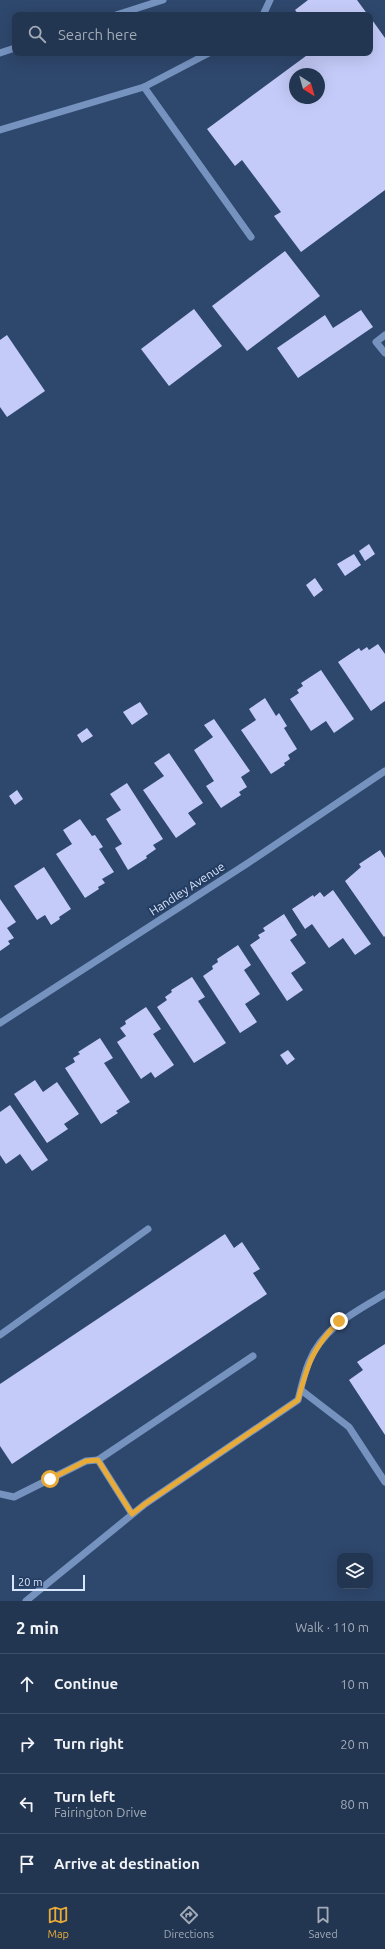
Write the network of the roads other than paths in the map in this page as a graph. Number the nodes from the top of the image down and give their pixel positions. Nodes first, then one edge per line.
1 (163, 0) edge
2 (270, 0) edge
3 (125, 12) edge
4 (264, 12) edge
5 (12, 49) edge
6 (0, 53) edge
7 (203, 56) edge
8 (144, 87) junction
9 (0, 130) edge
10 (251, 237) dead end
11 (385, 335) edge
12 (385, 353) edge
13 (385, 771) edge
14 (0, 1022) edge
15 (148, 1229) dead end
16 (385, 1294) edge
17 (0, 1335) edge
18 (252, 1356) dead end
19 (301, 1390) junction
20 (98, 1460) junction
21 (385, 1482) edge
22 (0, 1494) edge
23 (132, 1514) junction
24 (26, 1601) edge

1 - 3 street
2 - 4 street
5 - 6 street
7 - 8 street
8 - 9 street
8 - 10 street
11 - 12 street
13 - 14 street, Handley Avenue
15 - 17 street
16 - 19 street
18 - 20 street
19 - 21 street
19 - 23 street
20 - 22 street
20 - 23 street
23 - 24 street

